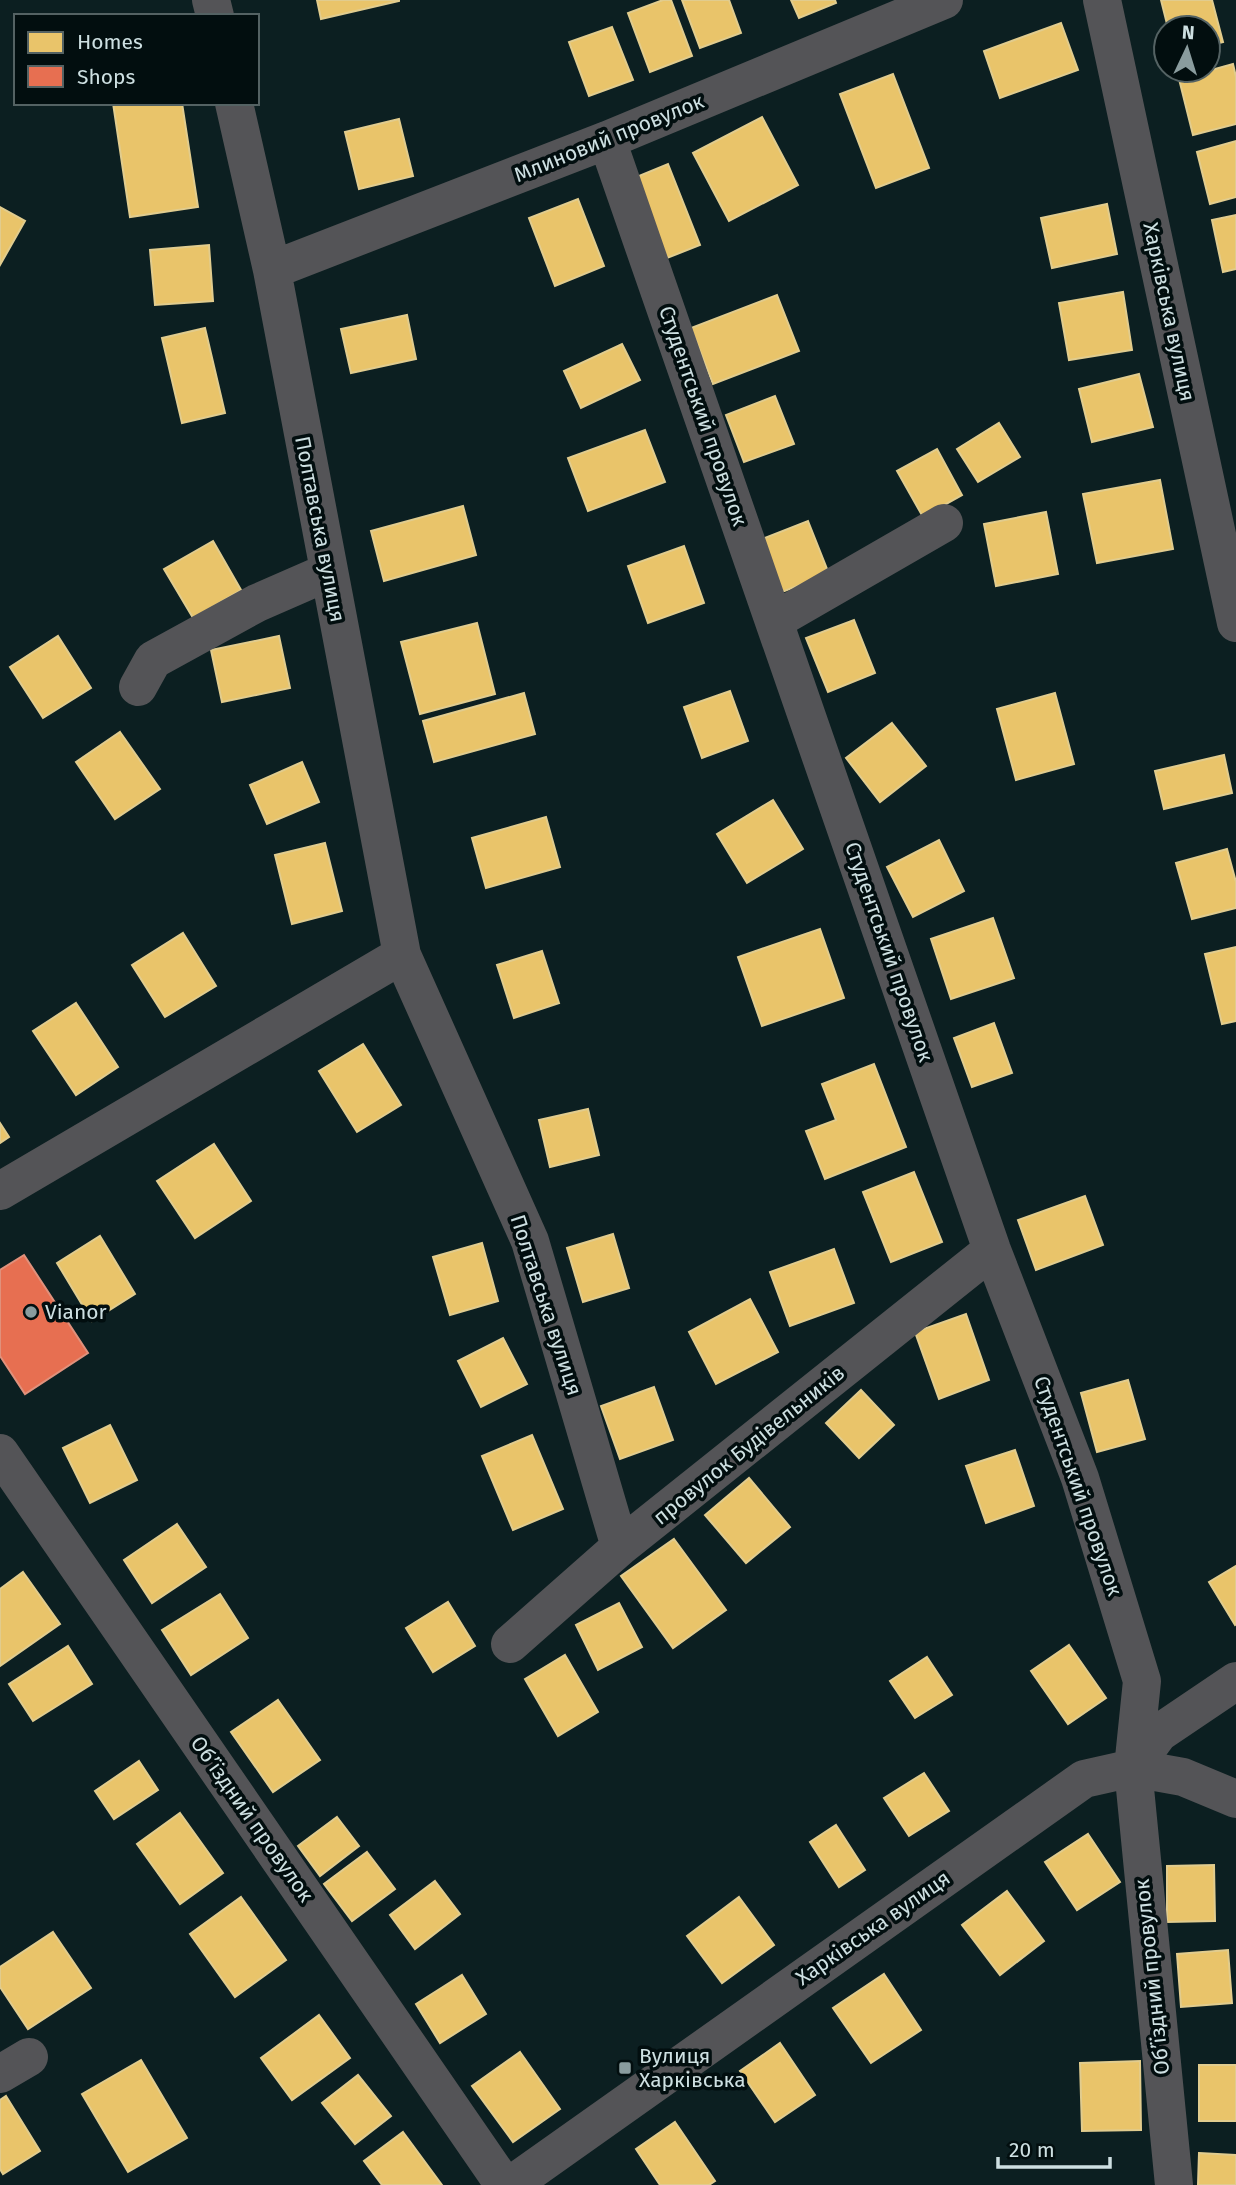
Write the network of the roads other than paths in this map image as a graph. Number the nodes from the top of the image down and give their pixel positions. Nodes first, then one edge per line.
1 (944, 0) edge
2 (1102, 0) edge
3 (234, 105) edge
4 (607, 140) junction
5 (272, 270) junction
6 (944, 523) dead end
7 (328, 572) junction
8 (774, 621) junction
9 (1236, 623) edge
10 (138, 687) dead end
11 (402, 955) junction
12 (0, 1191) edge
13 (992, 1251) junction
14 (0, 1453) edge
15 (621, 1547) junction
16 (510, 1644) dead end
17 (1236, 1682) edge
18 (1132, 1768) junction
19 (1236, 1799) edge
20 (504, 2185) edge
21 (511, 2185) edge
22 (1174, 2185) edge

1 - 4 street, Млиновий провулок
2 - 9 street, Харківська вулиця
3 - 5 street, Полтавська вулиця
4 - 5 street, Млиновий провулок
4 - 8 street, Студентський провулок
5 - 7 street, Полтавська вулиця
6 - 8 street
7 - 10 street
7 - 11 street, Полтавська вулиця
8 - 13 street, Студентський провулок
11 - 12 street
11 - 15 street, Полтавська вулиця
13 - 15 street, провулок Будівельників
13 - 18 street, Студентський провулок
14 - 20 street, Обʼїздний провулок
15 - 16 street, провулок Будівельників
17 - 18 street
18 - 19 street
18 - 21 street, Харківська вулиця
18 - 22 street, Обʼїздний провулок

